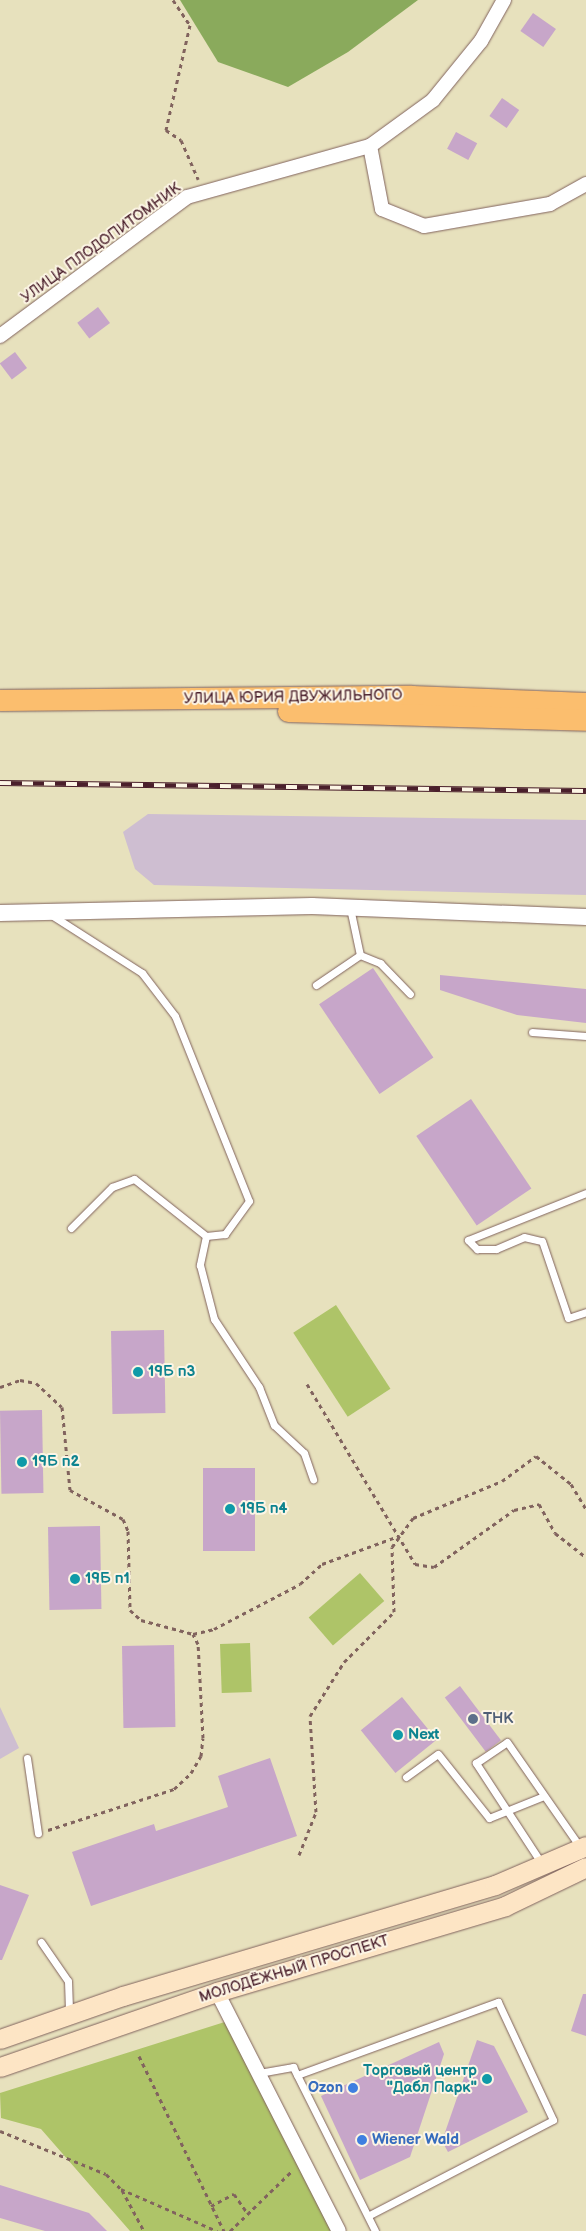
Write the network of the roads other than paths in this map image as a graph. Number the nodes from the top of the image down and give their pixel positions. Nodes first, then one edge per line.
1 (504, 0) edge
2 (370, 146) junction
3 (586, 184) edge
4 (0, 336) edge
5 (0, 700) edge
6 (586, 703) edge
7 (0, 713) edge
8 (586, 720) edge
9 (350, 908) junction
10 (0, 912) edge
11 (47, 912) junction
12 (586, 917) edge
13 (360, 955) junction
14 (316, 985) dead end
15 (410, 994) dead end
16 (532, 1032) dead end
17 (586, 1036) edge
18 (586, 1193) edge
19 (71, 1228) dead end
20 (206, 1236) junction
21 (586, 1312) edge
22 (313, 1479) dead end
23 (27, 1758) dead end
24 (406, 1777) dead end
25 (544, 1796) junction
26 (508, 1810) junction
27 (38, 1833) road end
28 (583, 1847) edge
29 (544, 1866) junction
30 (586, 1867) edge
31 (41, 1942) dead end
32 (217, 1992) junction
33 (69, 2015) junction
34 (0, 2039) edge
35 (0, 2067) edge
36 (258, 2073) junction
37 (297, 2075) junction
38 (368, 2216) junction
39 (339, 2231) edge
40 (375, 2231) edge

1 - 2 street, УЛИЦА ПЛОДОПИТОМНИК
2 - 3 street
2 - 4 street, УЛИЦА ПЛОДОПИТОМНИК
5 - 6 main road, УЛИЦА ЮРИЯ ДВУЖИЛЬНОГО
7 - 8 main road, УЛИЦА ЮРИЯ ДВУЖИЛЬНОГО
9 - 11 street
9 - 12 street
9 - 13 lane
10 - 11 street
11 - 20 lane
13 - 14 lane
13 - 15 lane
16 - 17 lane
18 - 21 lane
19 - 20 lane
20 - 22 lane
23 - 27 lane
24 - 26 lane
25 - 26 lane
25 - 26 lane
25 - 28 lane
26 - 29 lane
28 - 29 main road, МОЛОДЁЖНЫЙ ПРОСПЕКТ
29 - 33 main road, МОЛОДЁЖНЫЙ ПРОСПЕКТ
30 - 32 main road, МОЛОДЁЖНЫЙ ПРОСПЕКТ
31 - 33 lane
32 - 35 main road, МОЛОДЁЖНЫЙ ПРОСПЕКТ
32 - 36 street
33 - 34 main road, МОЛОДЁЖНЫЙ ПРОСПЕКТ
36 - 37 lane
36 - 39 street
37 - 38 lane
37 - 38 lane
38 - 40 lane

